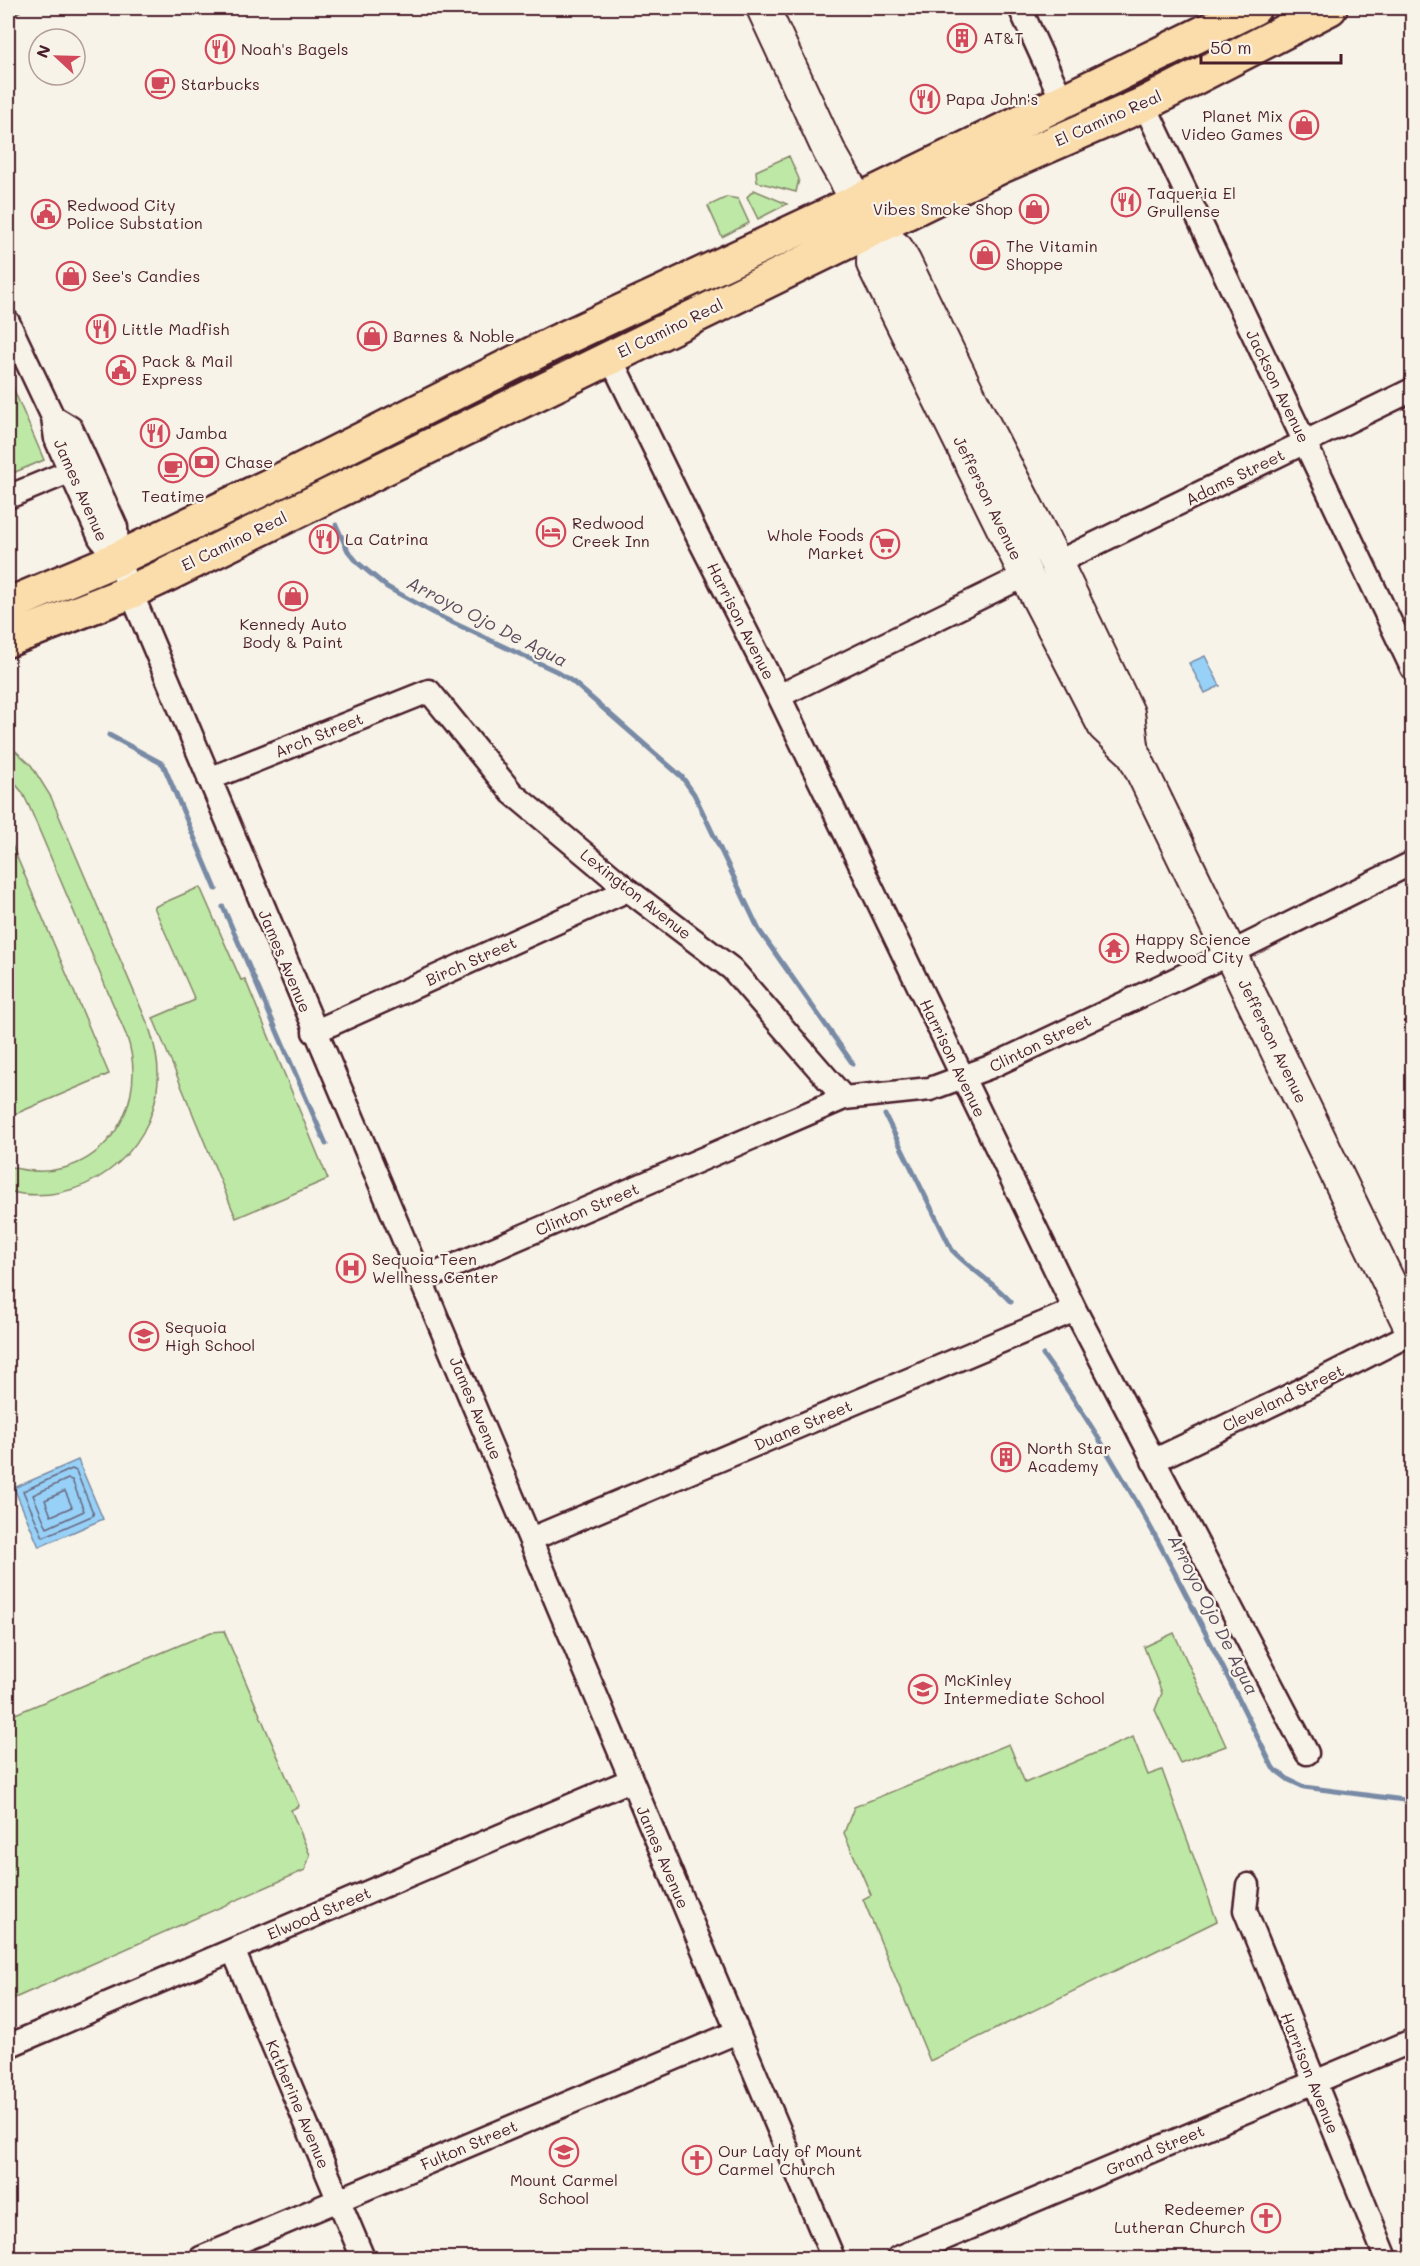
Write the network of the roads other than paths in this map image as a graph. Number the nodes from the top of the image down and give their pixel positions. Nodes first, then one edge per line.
1 (763, 8) edge
2 (1020, 8) edge
3 (1254, 8) edge
4 (1329, 8) edge
5 (1062, 100) junction
6 (1143, 104) junction
7 (858, 201) junction
8 (874, 230) junction
9 (8, 322) edge
10 (610, 357) junction
11 (1413, 390) edge
12 (53, 417) junction
13 (1305, 443) junction
14 (71, 471) junction
15 (1017, 487) junction
16 (8, 496) edge
17 (117, 559) junction
18 (1056, 563) junction
19 (1026, 575) junction
20 (130, 592) junction
21 (8, 605) edge
22 (1078, 609) junction
23 (8, 640) edge
24 (1413, 668) edge
25 (429, 691) joint
26 (779, 696) junction
27 (1133, 753) junction
28 (209, 779) junction
29 (1413, 863) edge
30 (628, 890) junction
31 (1231, 953) junction
32 (314, 1032) junction
33 (962, 1078) junction
34 (844, 1098) junction
35 (421, 1280) junction
36 (1075, 1310) junction
37 (1413, 1332) edge
38 (1153, 1461) junction
39 (531, 1539) junction
40 (1307, 1753) dead end
41 (631, 1780) junction
42 (1248, 1886) dead end
43 (233, 1950) junction
44 (737, 2032) junction
45 (1413, 2041) edge
46 (8, 2046) edge
47 (1313, 2083) junction
48 (338, 2200) junction
49 (201, 2259) edge
50 (363, 2259) edge
51 (833, 2259) edge
52 (898, 2259) edge
53 (1386, 2259) edge

1 - 7 main road, Jefferson Avenue
2 - 5 street
3 - 5 main road, El Camino Real
4 - 6 main road, El Camino Real
5 - 7 main road, El Camino Real
6 - 8 main road, El Camino Real
6 - 13 street, Jackson Avenue
7 - 8 main road, Jefferson Avenue
7 - 17 main road, El Camino Real
8 - 10 main road, El Camino Real
8 - 15 main road, Jefferson Avenue
8 - 19 main road, Jefferson Avenue
9 - 12 street, James Avenue
10 - 20 main road, El Camino Real
10 - 26 street, Harrison Avenue
11 - 13 street, Adams Street
12 - 14 street, James Avenue
12 - 17 street, James Avenue
13 - 18 street, Adams Street
13 - 24 street, Jackson Avenue
14 - 16 street
14 - 17 street, James Avenue
15 - 18 main road, Jefferson Avenue
15 - 19 main road
17 - 20 street, James Avenue
17 - 21 main road, El Camino Real
18 - 22 main road, Jefferson Avenue
19 - 22 main road
19 - 26 street
19 - 27 main road, Jefferson Avenue
20 - 23 main road, El Camino Real
20 - 28 street, James Avenue
22 - 27 main road, Jefferson Avenue
25 - 28 street, Arch Street
25 - 30 street, Lexington Avenue
26 - 33 street, Harrison Avenue
27 - 31 main road, Jefferson Avenue
28 - 32 street, James Avenue
29 - 31 street, Clinton Street
30 - 32 street, Birch Street
30 - 34 street, Lexington Avenue
31 - 33 street, Clinton Street
31 - 37 main road, Jefferson Avenue
32 - 35 street, James Avenue
33 - 34 street, Clinton Street
33 - 36 street, Harrison Avenue
34 - 35 street, Clinton Street
35 - 39 street, James Avenue
36 - 38 street, Harrison Avenue
36 - 39 street, Duane Street
37 - 38 street, Cleveland Street
38 - 40 street, Harrison Avenue
39 - 41 street, James Avenue
41 - 43 street, Elwood Street
41 - 44 street, James Avenue
42 - 47 street, Harrison Avenue
43 - 46 street, Elwood Street
43 - 48 street, Katherine Avenue
44 - 48 street, Fulton Street
44 - 51 street, James Avenue
45 - 47 street, Grand Street
47 - 52 street, Grand Street
47 - 53 street, Harrison Avenue
48 - 49 street, Fulton Street
48 - 50 street, Katherine Avenue

